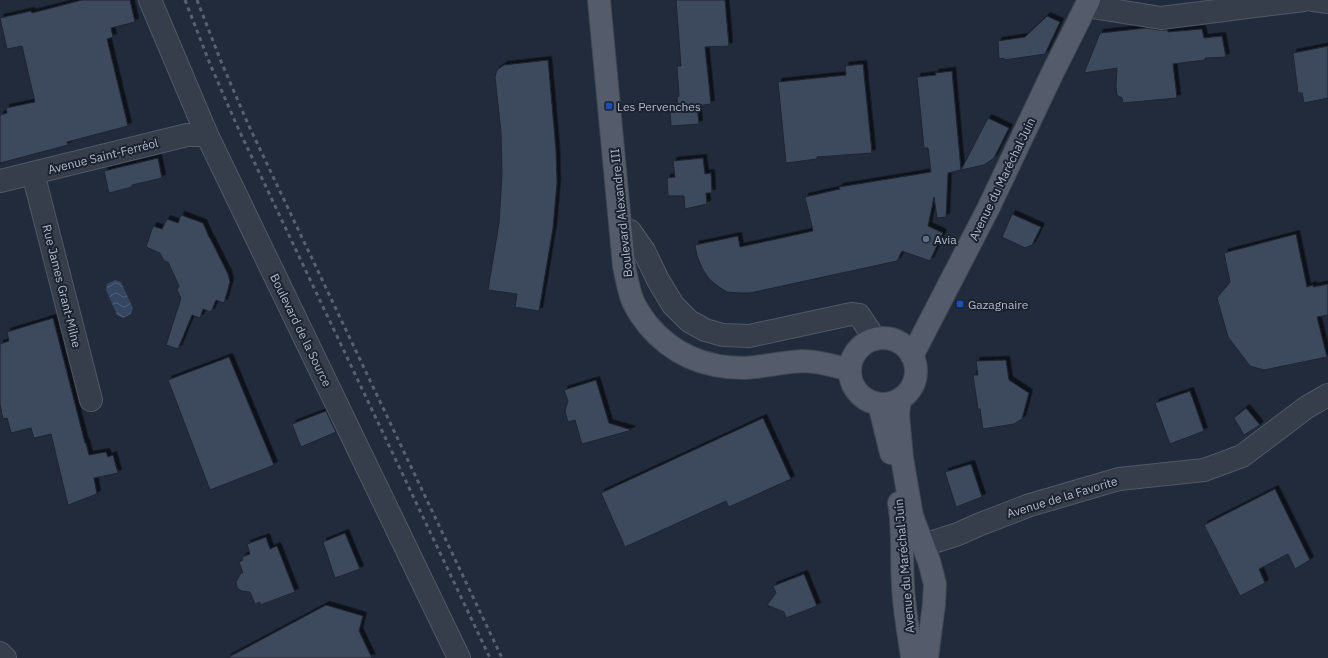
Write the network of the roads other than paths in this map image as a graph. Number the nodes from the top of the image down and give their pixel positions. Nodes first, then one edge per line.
1 (150, 0) edge
2 (599, 0) edge
3 (1304, 0) edge
4 (1313, 0) edge
5 (1328, 2) edge
6 (1088, 3) edge
7 (207, 135) junction
8 (33, 173) junction
9 (0, 181) edge
10 (620, 233) junction
11 (875, 339) junction
12 (912, 356) junction
13 (850, 370) junction
14 (1328, 395) edge
15 (900, 399) junction
16 (91, 400) dead end
17 (879, 404) junction
18 (924, 545) junction
19 (0, 653) edge
20 (5, 658) edge
21 (459, 658) edge
22 (912, 658) edge
23 (927, 658) edge

1 - 7 street, Boulevard de la Source
2 - 10 main road, Boulevard Alexandre III
3 - 6 street
4 - 5 street
6 - 12 main road, Avenue du Maréchal Juin
7 - 8 street, Avenue Saint-Ferréol
7 - 21 street, Boulevard de la Source
8 - 9 street, Avenue Saint-Ferréol
8 - 16 street, Rue James Grant-Milne
10 - 11 street
10 - 13 main road, Boulevard Alexandre III
11 - 12 main road
11 - 13 main road
12 - 15 main road
13 - 17 main road
14 - 18 street, Avenue de la Favorite
15 - 17 main road
15 - 18 main road, Avenue du Maréchal Juin
17 - 22 main road, Avenue du Maréchal Juin
18 - 23 main road, Avenue du Maréchal Juin
19 - 20 street

